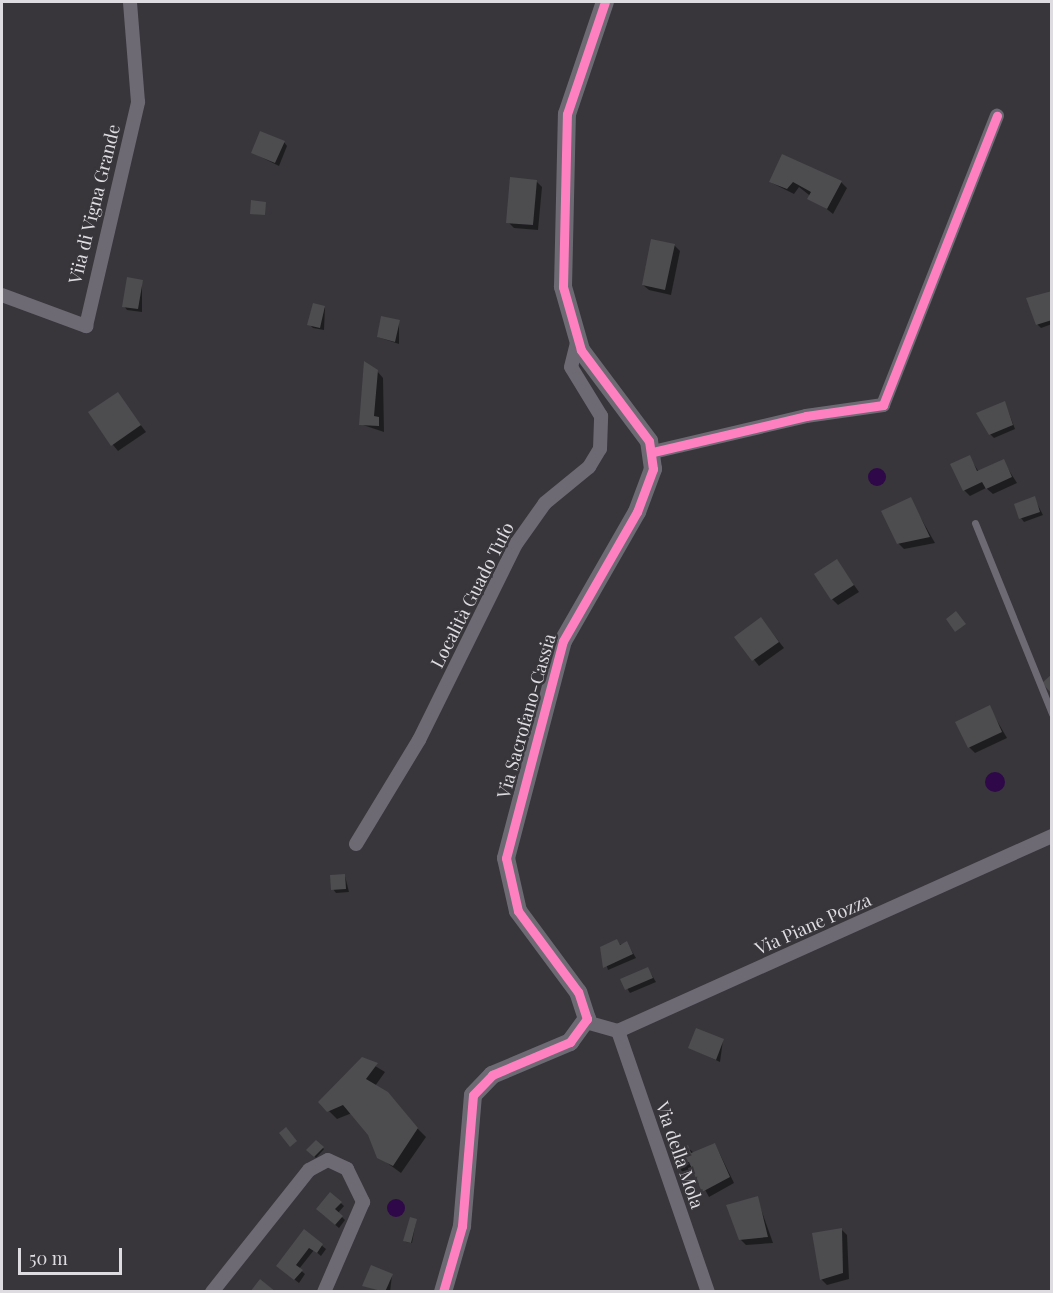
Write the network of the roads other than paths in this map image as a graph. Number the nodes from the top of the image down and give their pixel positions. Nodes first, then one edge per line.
1 (130, 2) edge
2 (605, 2) edge
3 (997, 116) dead end
4 (2, 295) edge
5 (578, 343) junction
6 (653, 452) junction
7 (975, 523) dead end
8 (1052, 714) edge
9 (1052, 836) edge
10 (356, 844) dead end
11 (586, 1022) junction
12 (618, 1031) junction
13 (212, 1292) edge
14 (324, 1292) edge
15 (443, 1292) edge
16 (708, 1292) edge

1 - 4 street, Viia di Vigna Grande
2 - 5 street
3 - 6 street
5 - 6 street
5 - 10 street, Località Guado Tufo
6 - 11 street, Via Sacrofano-Cassia
7 - 8 lane
9 - 12 street, Via Piane Pozza
11 - 12 street
11 - 15 street
12 - 16 street, Via della Mola
13 - 14 street

